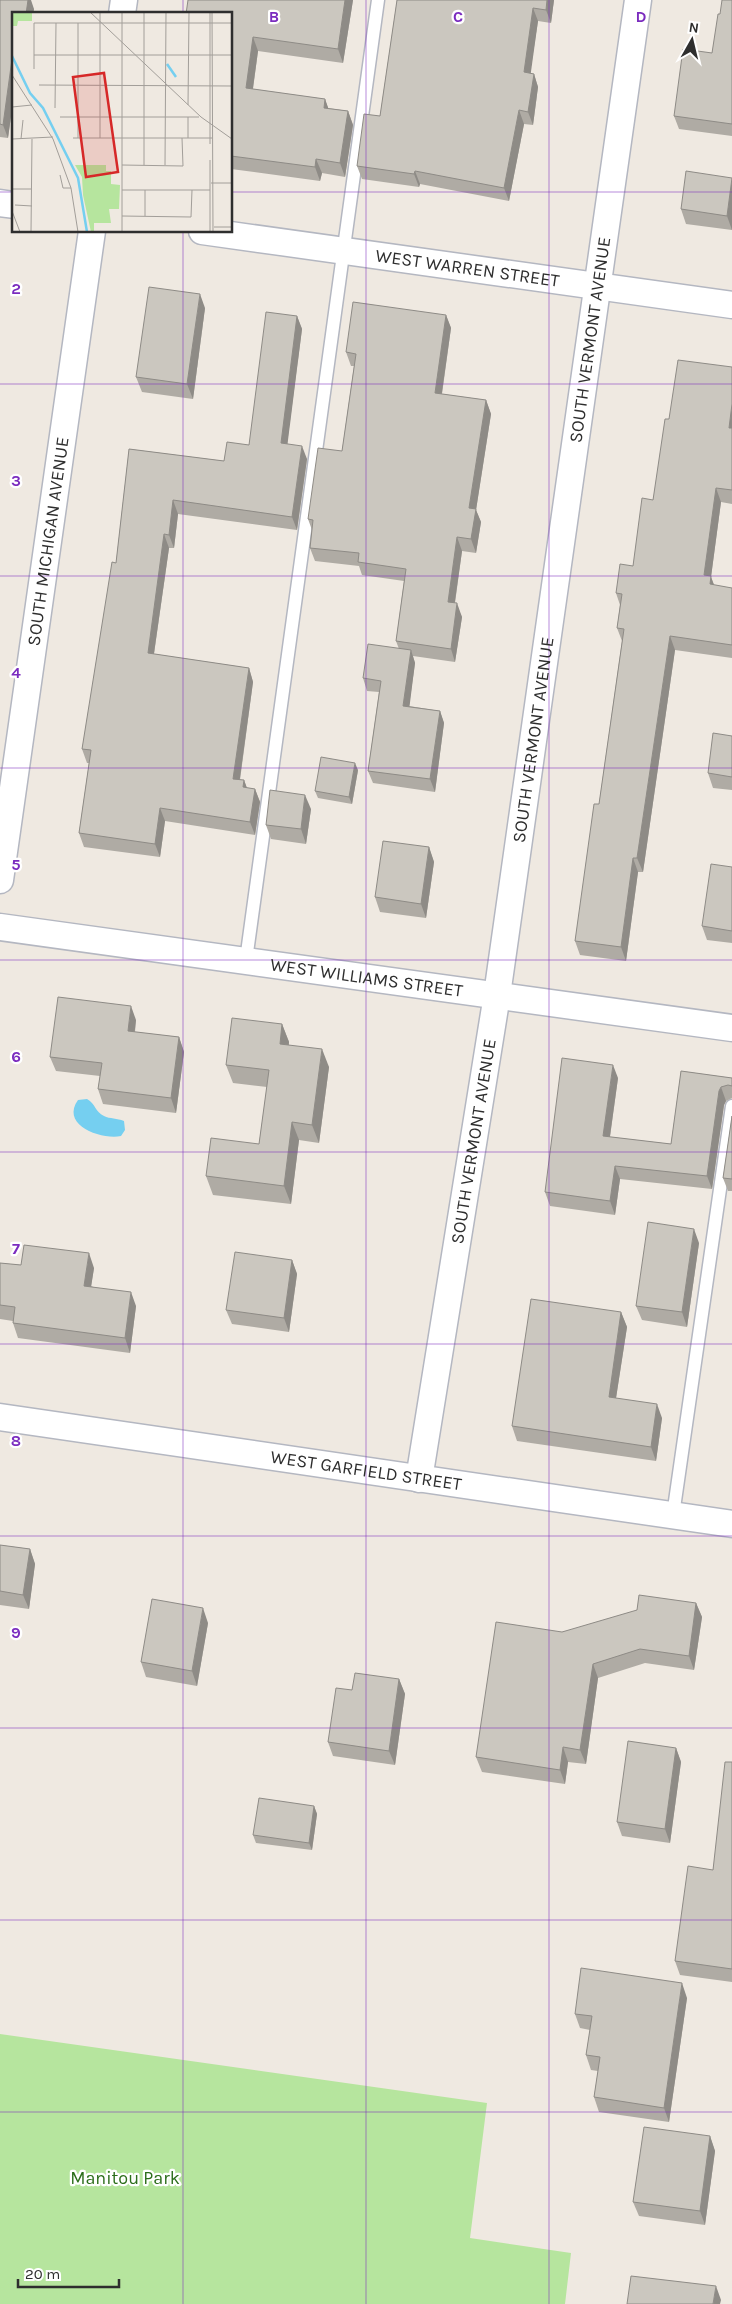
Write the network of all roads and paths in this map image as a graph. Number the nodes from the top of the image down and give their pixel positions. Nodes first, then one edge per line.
1 (378, 0) edge
2 (638, 0) edge
3 (92, 232) edge
4 (209, 232) edge
5 (345, 251) junction
6 (598, 287) junction
7 (732, 306) edge
8 (0, 880) edge
9 (0, 927) edge
10 (246, 960) junction
11 (497, 995) junction
12 (732, 1028) edge
13 (732, 1106) edge
14 (0, 1417) edge
15 (419, 1479) junction
16 (673, 1515) junction
17 (732, 1524) edge

1 - 5 lane
2 - 6 street, SOUTH VERMONT AVENUE
3 - 8 street, SOUTH MICHIGAN AVENUE
4 - 5 street, WEST WARREN STREET
5 - 6 street, WEST WARREN STREET
5 - 10 lane
6 - 7 street, WEST WARREN STREET
6 - 11 street, SOUTH VERMONT AVENUE
9 - 10 street, WEST WILLIAMS STREET
10 - 11 street, WEST WILLIAMS STREET
11 - 12 street, WEST WILLIAMS STREET
11 - 15 street, SOUTH VERMONT AVENUE
13 - 16 lane
14 - 15 street, WEST GARFIELD STREET
15 - 16 street, WEST GARFIELD STREET
16 - 17 street, WEST GARFIELD STREET

